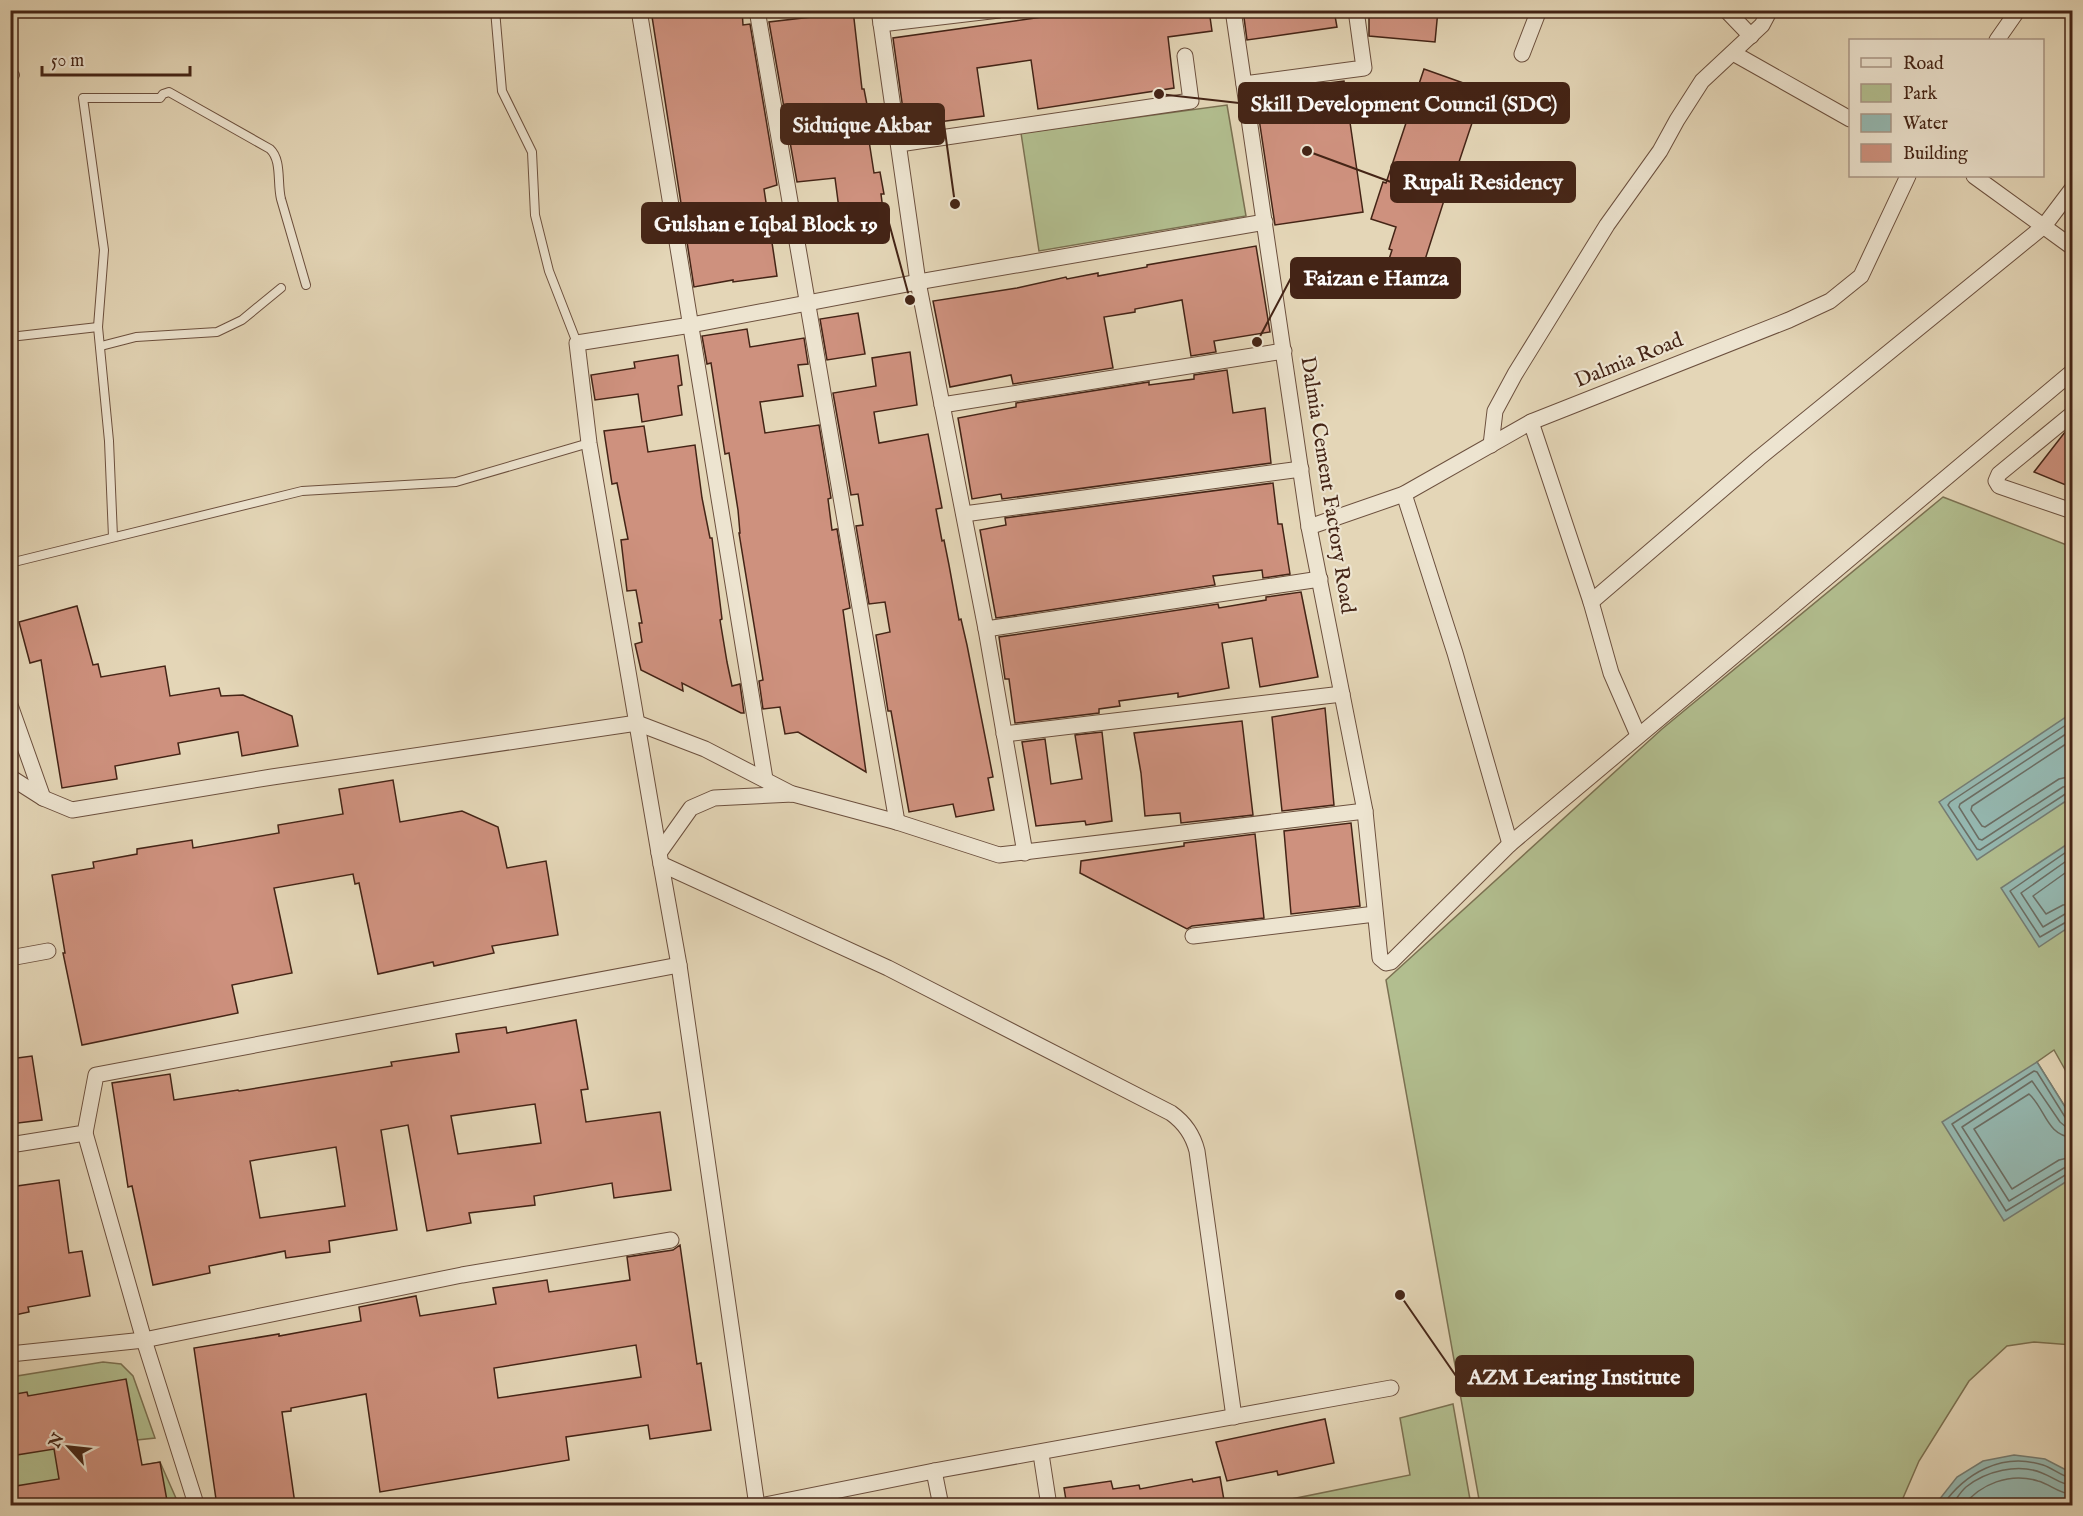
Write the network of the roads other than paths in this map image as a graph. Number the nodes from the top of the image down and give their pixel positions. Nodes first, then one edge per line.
1 (495, 10) edge
2 (639, 10) edge
3 (757, 10) edge
4 (999, 10) edge
5 (1233, 10) edge
6 (1356, 10) edge
7 (1539, 10) edge
8 (1726, 10) edge
9 (1770, 10) edge
10 (2018, 10) edge
11 (880, 17) edge
12 (1751, 36) junction
13 (1998, 39) edge
14 (1733, 53) junction
15 (1522, 54) dead end
16 (1185, 56) dead end
17 (1244, 84) junction
18 (1849, 117) edge
19 (899, 144) junction
20 (1908, 177) edge
21 (1975, 177) edge
22 (2073, 189) edge
23 (1265, 222) junction
24 (2044, 226) junction
25 (2073, 247) edge
26 (918, 282) junction
27 (306, 285) dead end
28 (281, 288) dead end
29 (807, 303) junction
30 (691, 325) junction
31 (98, 327) junction
32 (10, 337) edge
33 (577, 343) junction
34 (101, 346) junction
35 (1284, 351) junction
36 (2073, 372) edge
37 (942, 405) junction
38 (2073, 414) edge
39 (1531, 422) junction
40 (589, 443) junction
41 (1491, 445) junction
42 (1301, 469) junction
43 (1404, 494) junction
44 (2073, 511) edge
45 (964, 514) junction
46 (1310, 527) junction
47 (113, 537) junction
48 (10, 563) edge
49 (1320, 579) junction
50 (1591, 602) junction
51 (986, 629) junction
52 (1342, 694) junction
53 (10, 705) edge
54 (637, 723) junction
55 (1004, 734) junction
56 (1638, 735) junction
57 (10, 777) edge
58 (765, 779) junction
59 (793, 794) junction
60 (43, 798) junction
61 (1365, 811) junction
62 (897, 822) junction
63 (1510, 844) junction
64 (1025, 853) junction
65 (660, 859) junction
66 (1375, 914) junction
67 (1193, 936) dead end
68 (48, 951) dead end
69 (10, 958) edge
70 (679, 965) junction
71 (85, 1133) junction
72 (10, 1145) edge
73 (671, 1240) dead end
74 (144, 1340) junction
75 (10, 1354) edge
76 (1391, 1388) dead end
77 (1234, 1417) junction
78 (1041, 1454) junction
79 (934, 1471) junction
80 (196, 1504) dead end
81 (758, 1506) edge
82 (941, 1506) edge
83 (1049, 1506) edge

1 - 33 lane
2 - 30 street
3 - 29 street
4 - 11 street
5 - 17 street, Dalmia Cement Factory Road
6 - 17 street
7 - 15 street
8 - 12 street
9 - 12 street
10 - 13 street
11 - 19 street
12 - 14 street
14 - 18 street
14 - 41 street
16 - 19 street
17 - 23 street, Dalmia Cement Factory Road
19 - 26 street
20 - 39 street, Dalmia Road
21 - 24 street
22 - 24 street
23 - 26 street
23 - 35 street, Dalmia Cement Factory Road
24 - 25 street
24 - 50 street
26 - 29 street
26 - 37 street
27 - 31 lane
28 - 34 lane
29 - 30 street
29 - 62 street
30 - 33 street
30 - 58 street
31 - 32 lane
31 - 34 lane
33 - 40 street
34 - 47 lane
35 - 37 street
35 - 42 street, Dalmia Cement Factory Road
36 - 56 street
37 - 45 street
38 - 44 street
39 - 41 street, Dalmia Road
39 - 50 street
40 - 47 lane
40 - 54 street
41 - 43 street, Dalmia Road
42 - 45 street
42 - 46 street, Dalmia Cement Factory Road
43 - 46 street, Dalmia Road
43 - 63 street
45 - 51 street
46 - 49 street, Dalmia Cement Factory Road
47 - 48 lane
49 - 51 street
49 - 52 street, Dalmia Cement Factory Road
50 - 56 street
51 - 55 street
52 - 55 street
52 - 61 street, Dalmia Cement Factory Road
53 - 60 street
54 - 58 street
54 - 60 street
54 - 65 street
55 - 64 street
56 - 63 street
57 - 60 street
58 - 59 street
59 - 62 street
59 - 65 street
61 - 64 street
61 - 66 street, Dalmia Cement Factory Road
62 - 64 street
63 - 66 street, Dalmia Cement Factory Road
65 - 70 street
65 - 77 street
66 - 67 street
68 - 69 street
70 - 71 street
70 - 81 street
71 - 72 street
71 - 74 street
73 - 74 street
74 - 75 street
74 - 80 street
76 - 77 street
77 - 78 street
78 - 79 street
78 - 83 street
79 - 81 street
79 - 82 street

